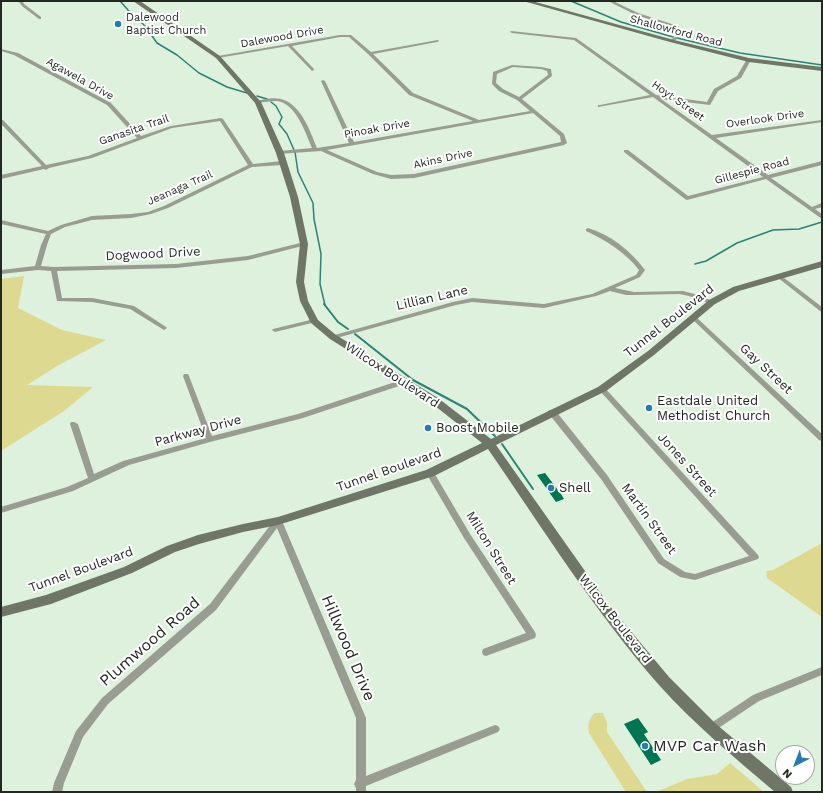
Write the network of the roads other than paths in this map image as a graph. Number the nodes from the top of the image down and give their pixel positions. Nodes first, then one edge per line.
1 (23, 1) edge
2 (136, 1) edge
3 (526, 1) edge
4 (610, 1) edge
5 (40, 18) dead end
6 (512, 32) dead end
7 (437, 41) dead end
8 (672, 41) junction
9 (290, 45) junction
10 (1, 50) edge
11 (370, 53) junction
12 (218, 58) junction
13 (749, 60) junction
14 (822, 69) edge
15 (312, 70) dead end
16 (323, 81) dead end
17 (653, 96) junction
18 (519, 99) junction
19 (258, 102) junction
20 (600, 106) dead end
21 (533, 112) junction
22 (1, 120) edge
23 (477, 121) junction
24 (822, 121) edge
25 (712, 137) junction
26 (140, 138) junction
27 (352, 144) junction
28 (315, 149) junction
29 (322, 149) junction
30 (626, 151) dead end
31 (280, 153) junction
32 (282, 163) junction
33 (822, 163) edge
34 (251, 166) junction
35 (46, 168) junction
36 (1, 177) edge
37 (766, 178) junction
38 (822, 205) edge
39 (811, 209) junction
40 (822, 217) edge
41 (1, 222) edge
42 (588, 230) dead end
43 (49, 234) junction
44 (304, 244) junction
45 (822, 264) edge
46 (38, 268) junction
47 (54, 269) junction
48 (1, 272) edge
49 (779, 276) junction
50 (608, 288) junction
51 (712, 302) junction
52 (822, 310) edge
53 (694, 318) junction
54 (314, 321) junction
55 (164, 328) dead end
56 (275, 330) dead end
57 (333, 337) junction
58 (186, 376) dead end
59 (404, 382) junction
60 (602, 389) junction
61 (552, 412) junction
62 (74, 424) dead end
63 (210, 438) junction
64 (822, 438) edge
65 (490, 444) junction
66 (430, 472) junction
67 (92, 479) junction
68 (1, 510) edge
69 (278, 521) junction
70 (755, 557) joint
71 (1, 612) edge
72 (486, 652) dead end
73 (822, 670) edge
74 (711, 728) junction
75 (495, 729) dead end
76 (360, 788) edge
77 (57, 792) edge
78 (786, 792) edge

1 - 5 street
2 - 12 main road, Wilcox Boulevard
3 - 8 main road, Shallowford Road
4 - 8 street
6 - 17 street, Hoyt Street
7 - 11 street
8 - 13 main road, Shallowford Road
9 - 11 street, Dalewood Drive
9 - 12 street, Dalewood Drive
9 - 15 street
10 - 26 street, Agawela Drive
11 - 23 street
12 - 19 main road, Wilcox Boulevard
13 - 14 main road, Shallowford Road
13 - 17 street
16 - 27 street
17 - 20 street
17 - 25 street, Hoyt Street
18 - 18 street
18 - 21 street
19 - 28 street
19 - 31 main road, Wilcox Boulevard
21 - 23 street, Pinoak Drive
21 - 29 street, Akins Drive
22 - 35 street
23 - 27 street, Pinoak Drive
24 - 25 street, Overlook Drive
25 - 37 street, Hoyt Street
26 - 34 street, Ganasita Trail
26 - 35 street, Ganasita Trail
27 - 29 street, Pinoak Drive
28 - 29 street, Pinoak Drive
28 - 31 street, Pinoak Drive
30 - 37 street, Gillespie Road
31 - 32 main road, Wilcox Boulevard
32 - 34 street, Jeanaga Trail
32 - 44 main road, Wilcox Boulevard
33 - 37 street, Gillespie Road
34 - 43 street, Jeanaga Trail
35 - 36 street, Ganasita Trail
37 - 39 street, Hoyt Street
38 - 39 street
39 - 40 street, Hoyt Street
41 - 43 street
42 - 50 street, Lillian Lane
43 - 46 street
44 - 47 street, Dogwood Drive
44 - 54 main road, Wilcox Boulevard
45 - 49 main road, Tunnel Boulevard
46 - 47 street, Dogwood Drive
46 - 48 street, Dogwood Drive
47 - 55 street
49 - 51 main road, Tunnel Boulevard
49 - 52 street
50 - 51 street
50 - 57 street, Lillian Lane
51 - 53 main road, Tunnel Boulevard
53 - 60 main road, Tunnel Boulevard
53 - 64 street, Gay Street
54 - 56 street
54 - 57 main road, Wilcox Boulevard
57 - 59 main road, Wilcox Boulevard
58 - 63 street
59 - 63 street, Parkway Drive
59 - 65 main road, Wilcox Boulevard
60 - 61 main road, Tunnel Boulevard
60 - 70 street, Jones Street
61 - 65 main road, Tunnel Boulevard
61 - 70 street, Martin Street
62 - 67 street
63 - 67 street, Parkway Drive
65 - 66 main road, Tunnel Boulevard
65 - 74 main road, Wilcox Boulevard
66 - 69 main road, Tunnel Boulevard
66 - 72 street, Milton Street
67 - 68 street, Parkway Drive
69 - 71 main road, Tunnel Boulevard
69 - 76 street, Hillwood Drive
69 - 77 street, Plumwood Road
73 - 74 street
74 - 78 main road, Wilcox Boulevard
75 - 76 street

